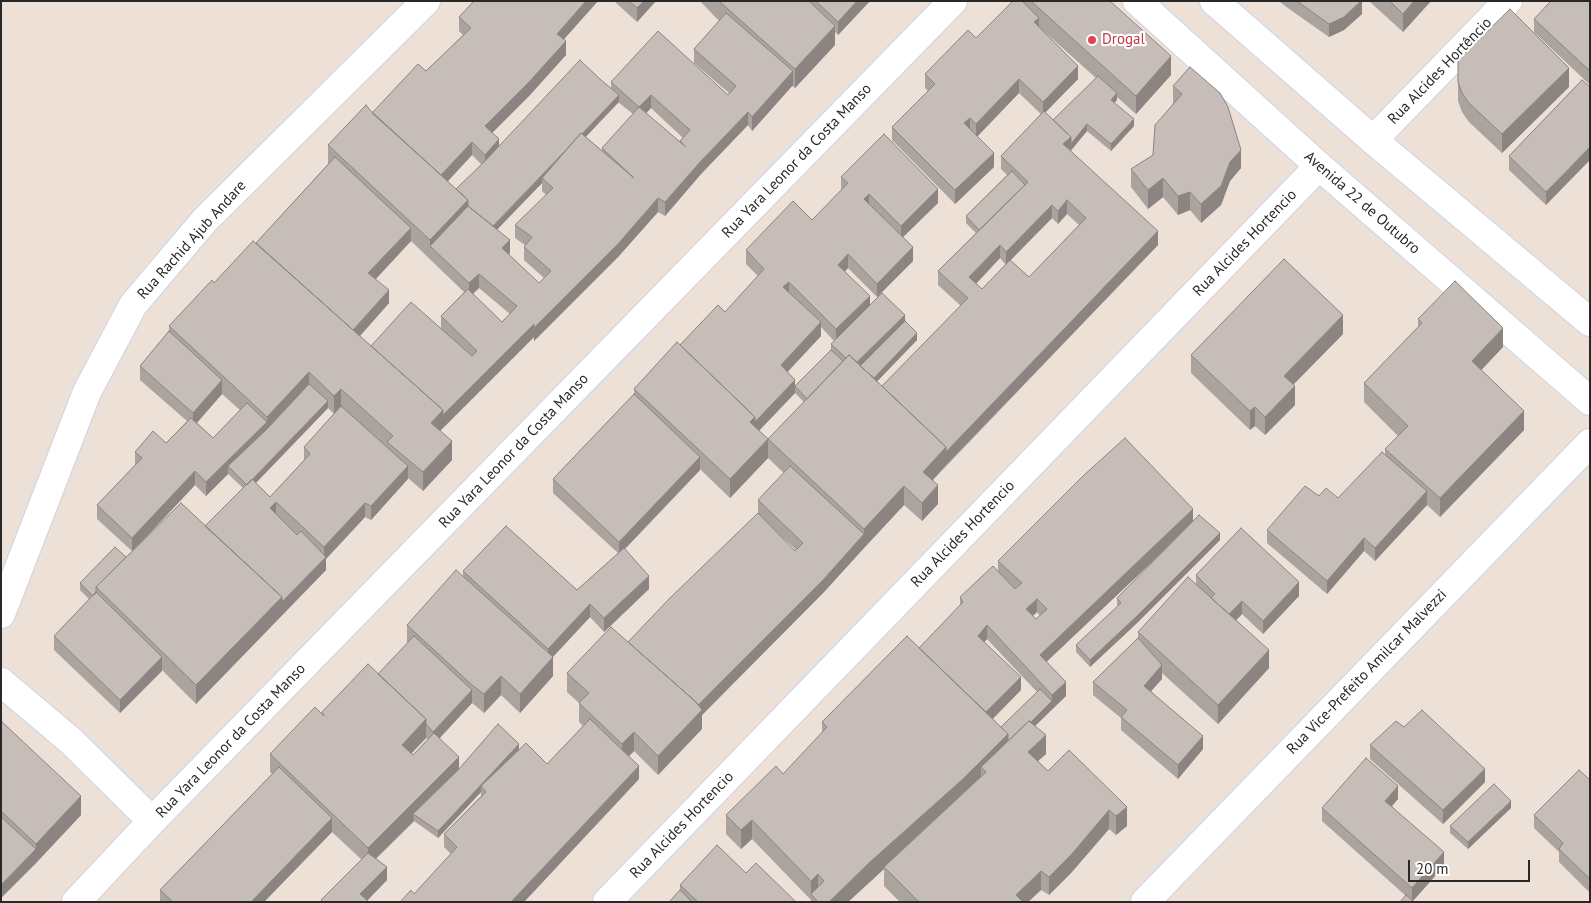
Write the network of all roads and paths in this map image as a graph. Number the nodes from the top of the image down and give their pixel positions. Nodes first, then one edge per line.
1 (426, 1) edge
2 (953, 1) edge
3 (1137, 1) edge
4 (1214, 1) edge
5 (1508, 1) edge
6 (1373, 140) junction
7 (1319, 166) junction
8 (1590, 322) edge
9 (1590, 401) edge
10 (1590, 443) edge
11 (1, 614) edge
12 (1, 682) edge
13 (152, 821) junction
14 (76, 902) edge
15 (607, 902) edge
16 (1145, 902) edge

1 - 11 street, Rua Rachid Ajub Andare
2 - 13 street, Rua Yara Leonor da Costa Manso
3 - 7 street, Avenida 22 de Outubro
4 - 6 street
5 - 6 street, Rua Alcides Hortêncio
6 - 8 street
7 - 9 street, Avenida 22 de Outubro
7 - 15 street, Rua Alcides Hortencio
10 - 16 street, Rua Vice-Prefeito Amilcar Malvezzi
12 - 13 street
13 - 14 street, Rua Yara Leonor da Costa Manso

